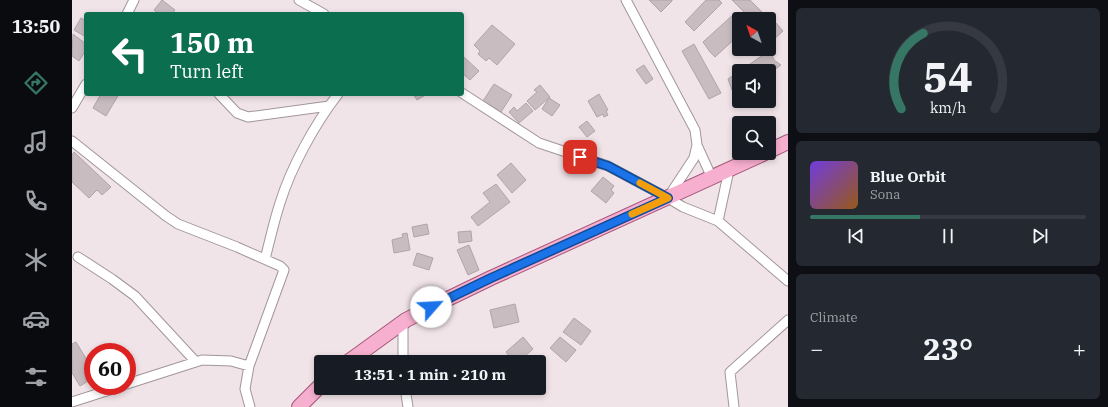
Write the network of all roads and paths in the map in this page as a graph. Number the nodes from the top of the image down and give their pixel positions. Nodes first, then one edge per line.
1 (299, 0) edge
2 (626, 0) edge
3 (320, 12) edge
4 (84, 87) edge
5 (464, 94) edge
6 (221, 96) edge
7 (337, 96) edge
8 (330, 106) junction
9 (72, 108) edge
10 (72, 141) edge
11 (788, 142) edge
12 (697, 145) junction
13 (776, 148) edge
14 (750, 160) edge
15 (729, 170) junction
16 (712, 178) junction
17 (668, 198) junction
18 (718, 221) junction
19 (78, 257) dead end
20 (265, 259) junction
21 (788, 281) edge
22 (788, 320) edge
23 (403, 323) junction
24 (358, 355) edge
25 (403, 355) edge
26 (196, 362) junction
27 (249, 366) junction
28 (136, 381) edge
29 (314, 392) edge
30 (94, 395) edge
31 (406, 395) edge
32 (72, 402) edge
33 (250, 407) edge
34 (299, 407) edge
35 (408, 407) edge
36 (734, 407) edge

1 - 3 street
2 - 12 street
4 - 9 street
5 - 17 street
6 - 8 street
7 - 8 street
8 - 20 street
10 - 20 street
11 - 13 main road
12 - 16 street
12 - 17 street
14 - 15 main road
15 - 16 main road
15 - 18 street
16 - 17 main road
17 - 18 street
17 - 23 main road
18 - 21 street
19 - 26 street
20 - 27 street
22 - 36 street
23 - 24 main road
23 - 25 street
26 - 27 street
26 - 28 street
27 - 33 street
29 - 34 main road
30 - 32 street
31 - 35 street

